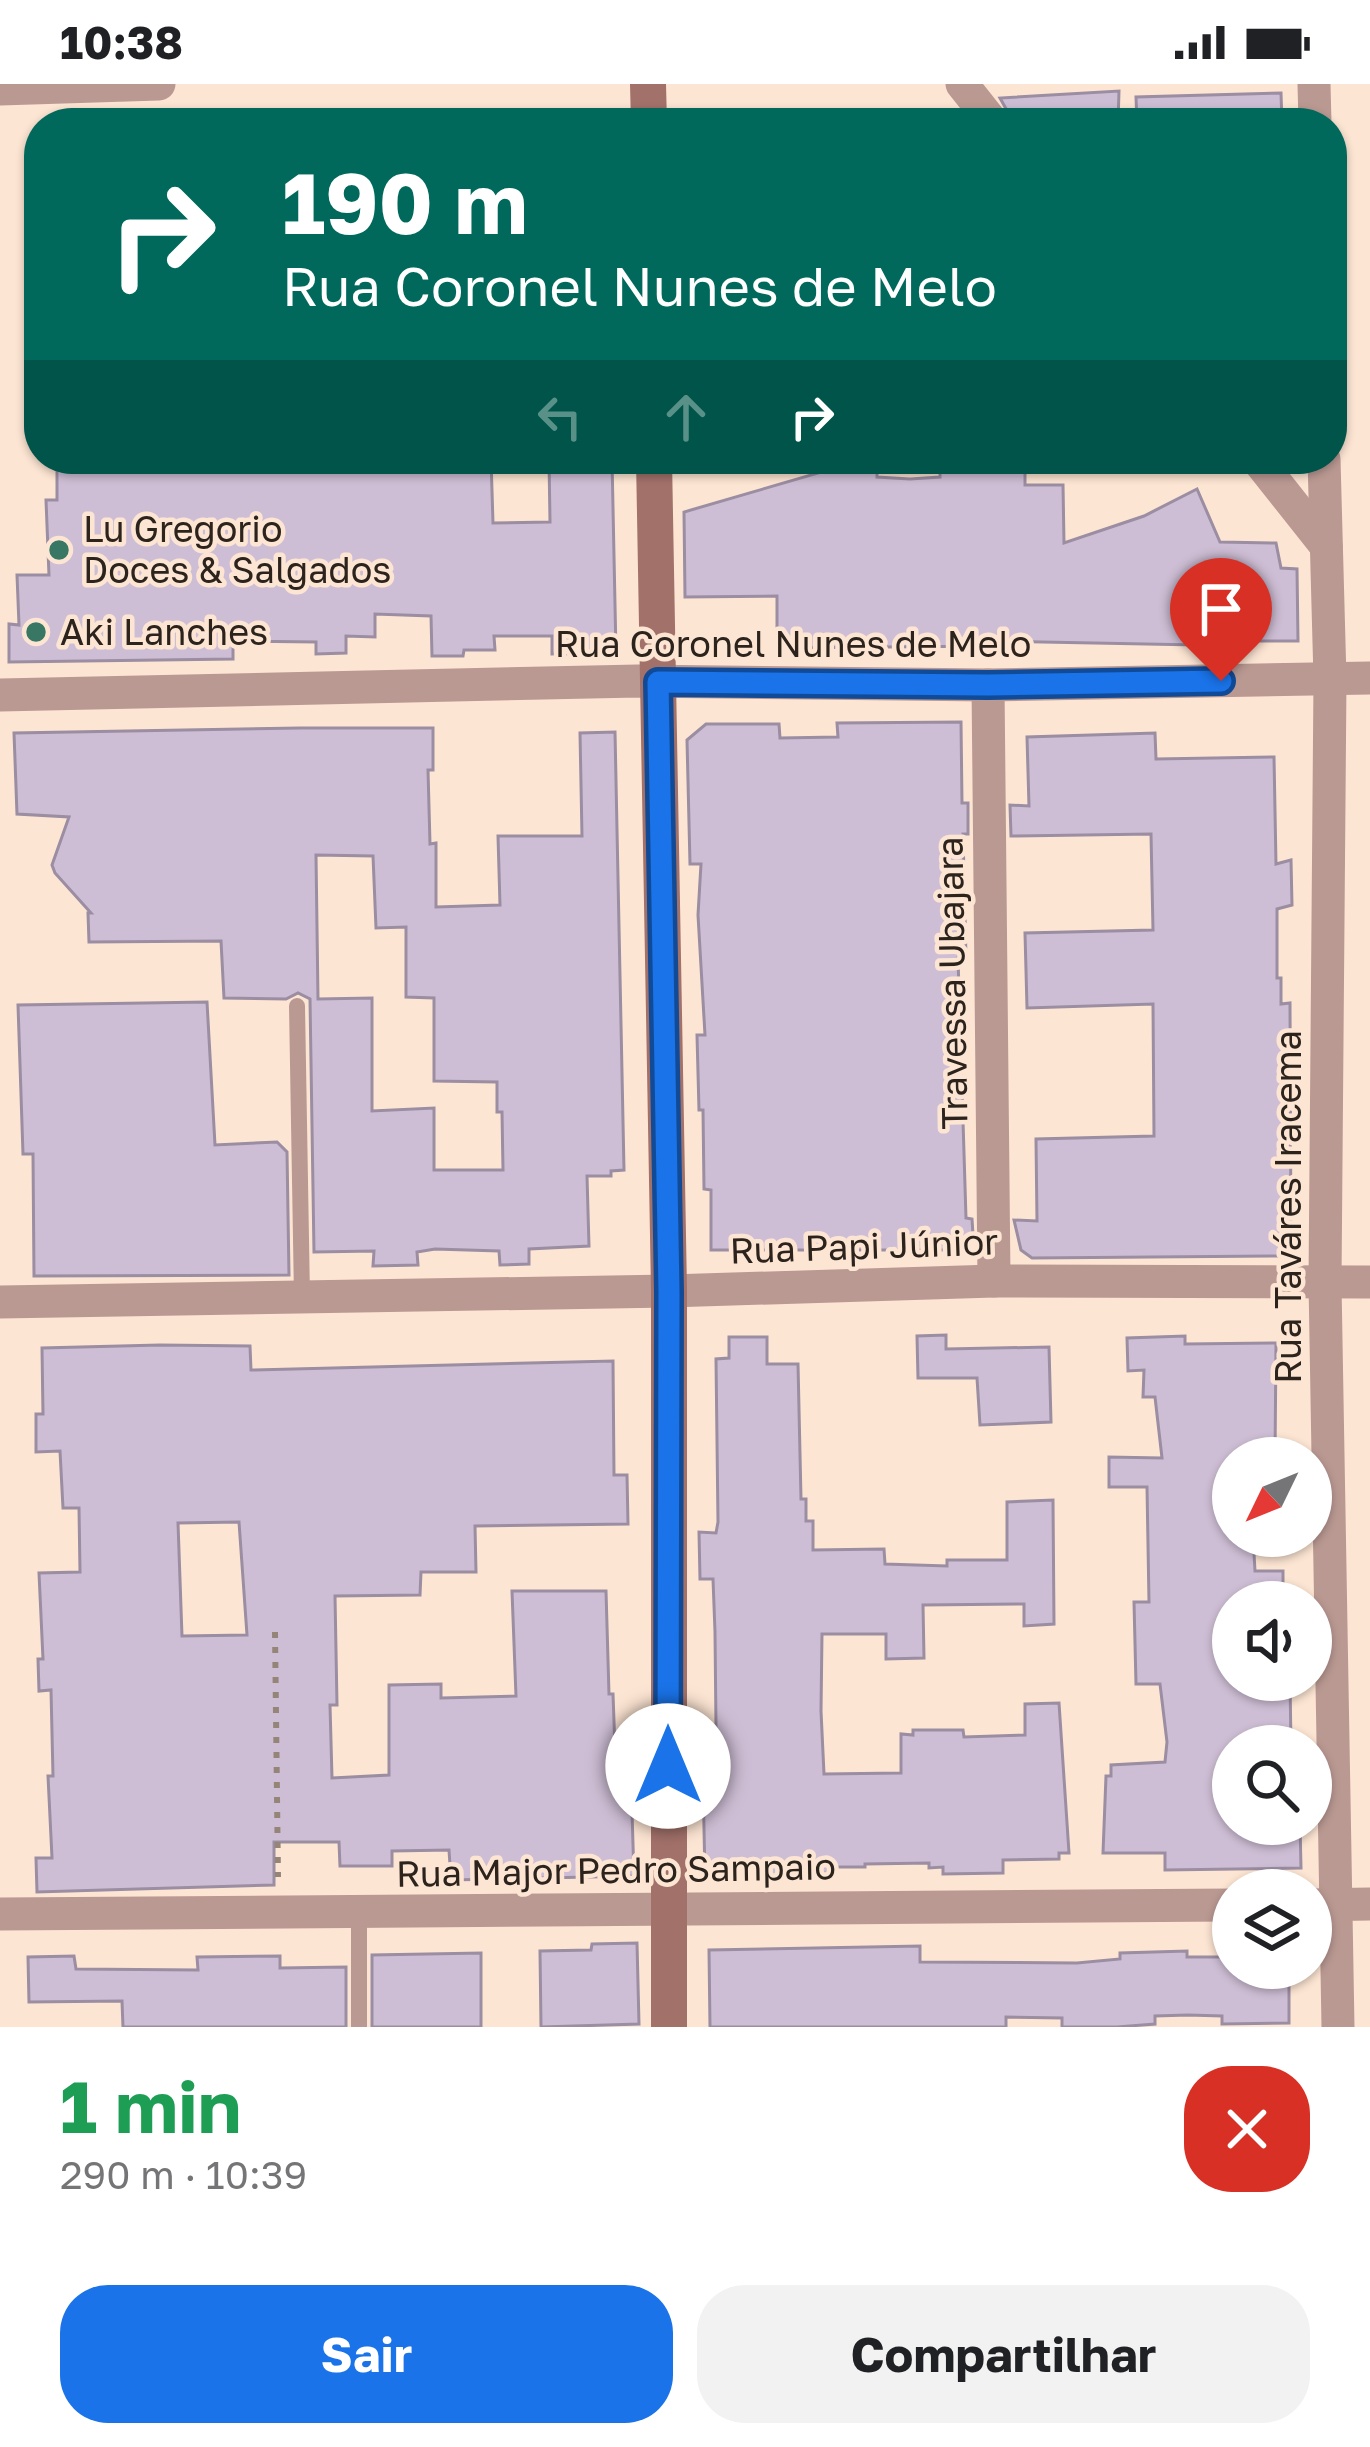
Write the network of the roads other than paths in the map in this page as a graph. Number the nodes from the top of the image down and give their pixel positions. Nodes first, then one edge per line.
1 (159, 84) edge
2 (962, 84) edge
3 (0, 89) edge
4 (981, 108) edge
5 (654, 474) edge
6 (1269, 474) edge
7 (1324, 474) edge
8 (1326, 546) junction
9 (1370, 678) edge
10 (1330, 680) junction
11 (658, 682) junction
12 (988, 685) junction
13 (0, 695) edge
14 (297, 1006) dead end
15 (994, 1281) junction
16 (1370, 1282) edge
17 (1325, 1283) junction
18 (669, 1292) junction
19 (302, 1298) junction
20 (0, 1302) edge
21 (1323, 1869) edge
22 (1370, 1904) edge
23 (1212, 1905) edge
24 (1332, 1905) edge
25 (667, 1908) junction
26 (359, 1912) junction
27 (0, 1914) edge
28 (1332, 1978) edge
29 (358, 2027) edge
30 (669, 2027) edge
31 (1338, 2027) edge

1 - 3 street
2 - 4 street
5 - 11 street
6 - 8 street
7 - 8 street, Rua Taváres Iracema
8 - 10 street, Rua Taváres Iracema
9 - 10 street, Rua Coronel Nunes de Melo
10 - 12 street, Rua Coronel Nunes de Melo
10 - 17 street, Rua Taváres Iracema
11 - 12 street, Rua Coronel Nunes de Melo
11 - 13 street, Rua Coronel Nunes de Melo
11 - 18 street
12 - 15 street, Travessa Ubajara
14 - 19 lane
15 - 17 street, Rua Papi Júnior
15 - 18 street, Rua Papi Júnior
16 - 17 street, Rua Papi Júnior
17 - 21 street, Rua Taváres Iracema
18 - 19 street, Rua Papi Júnior
18 - 25 street
19 - 20 street, Rua Papi Júnior
22 - 24 street
23 - 25 street, Rua Major Pedro Sampaio
25 - 26 street, Rua Major Pedro Sampaio
25 - 30 street
26 - 27 street, Rua Major Pedro Sampaio
26 - 29 lane
28 - 31 street, Rua Taváres Iracema

